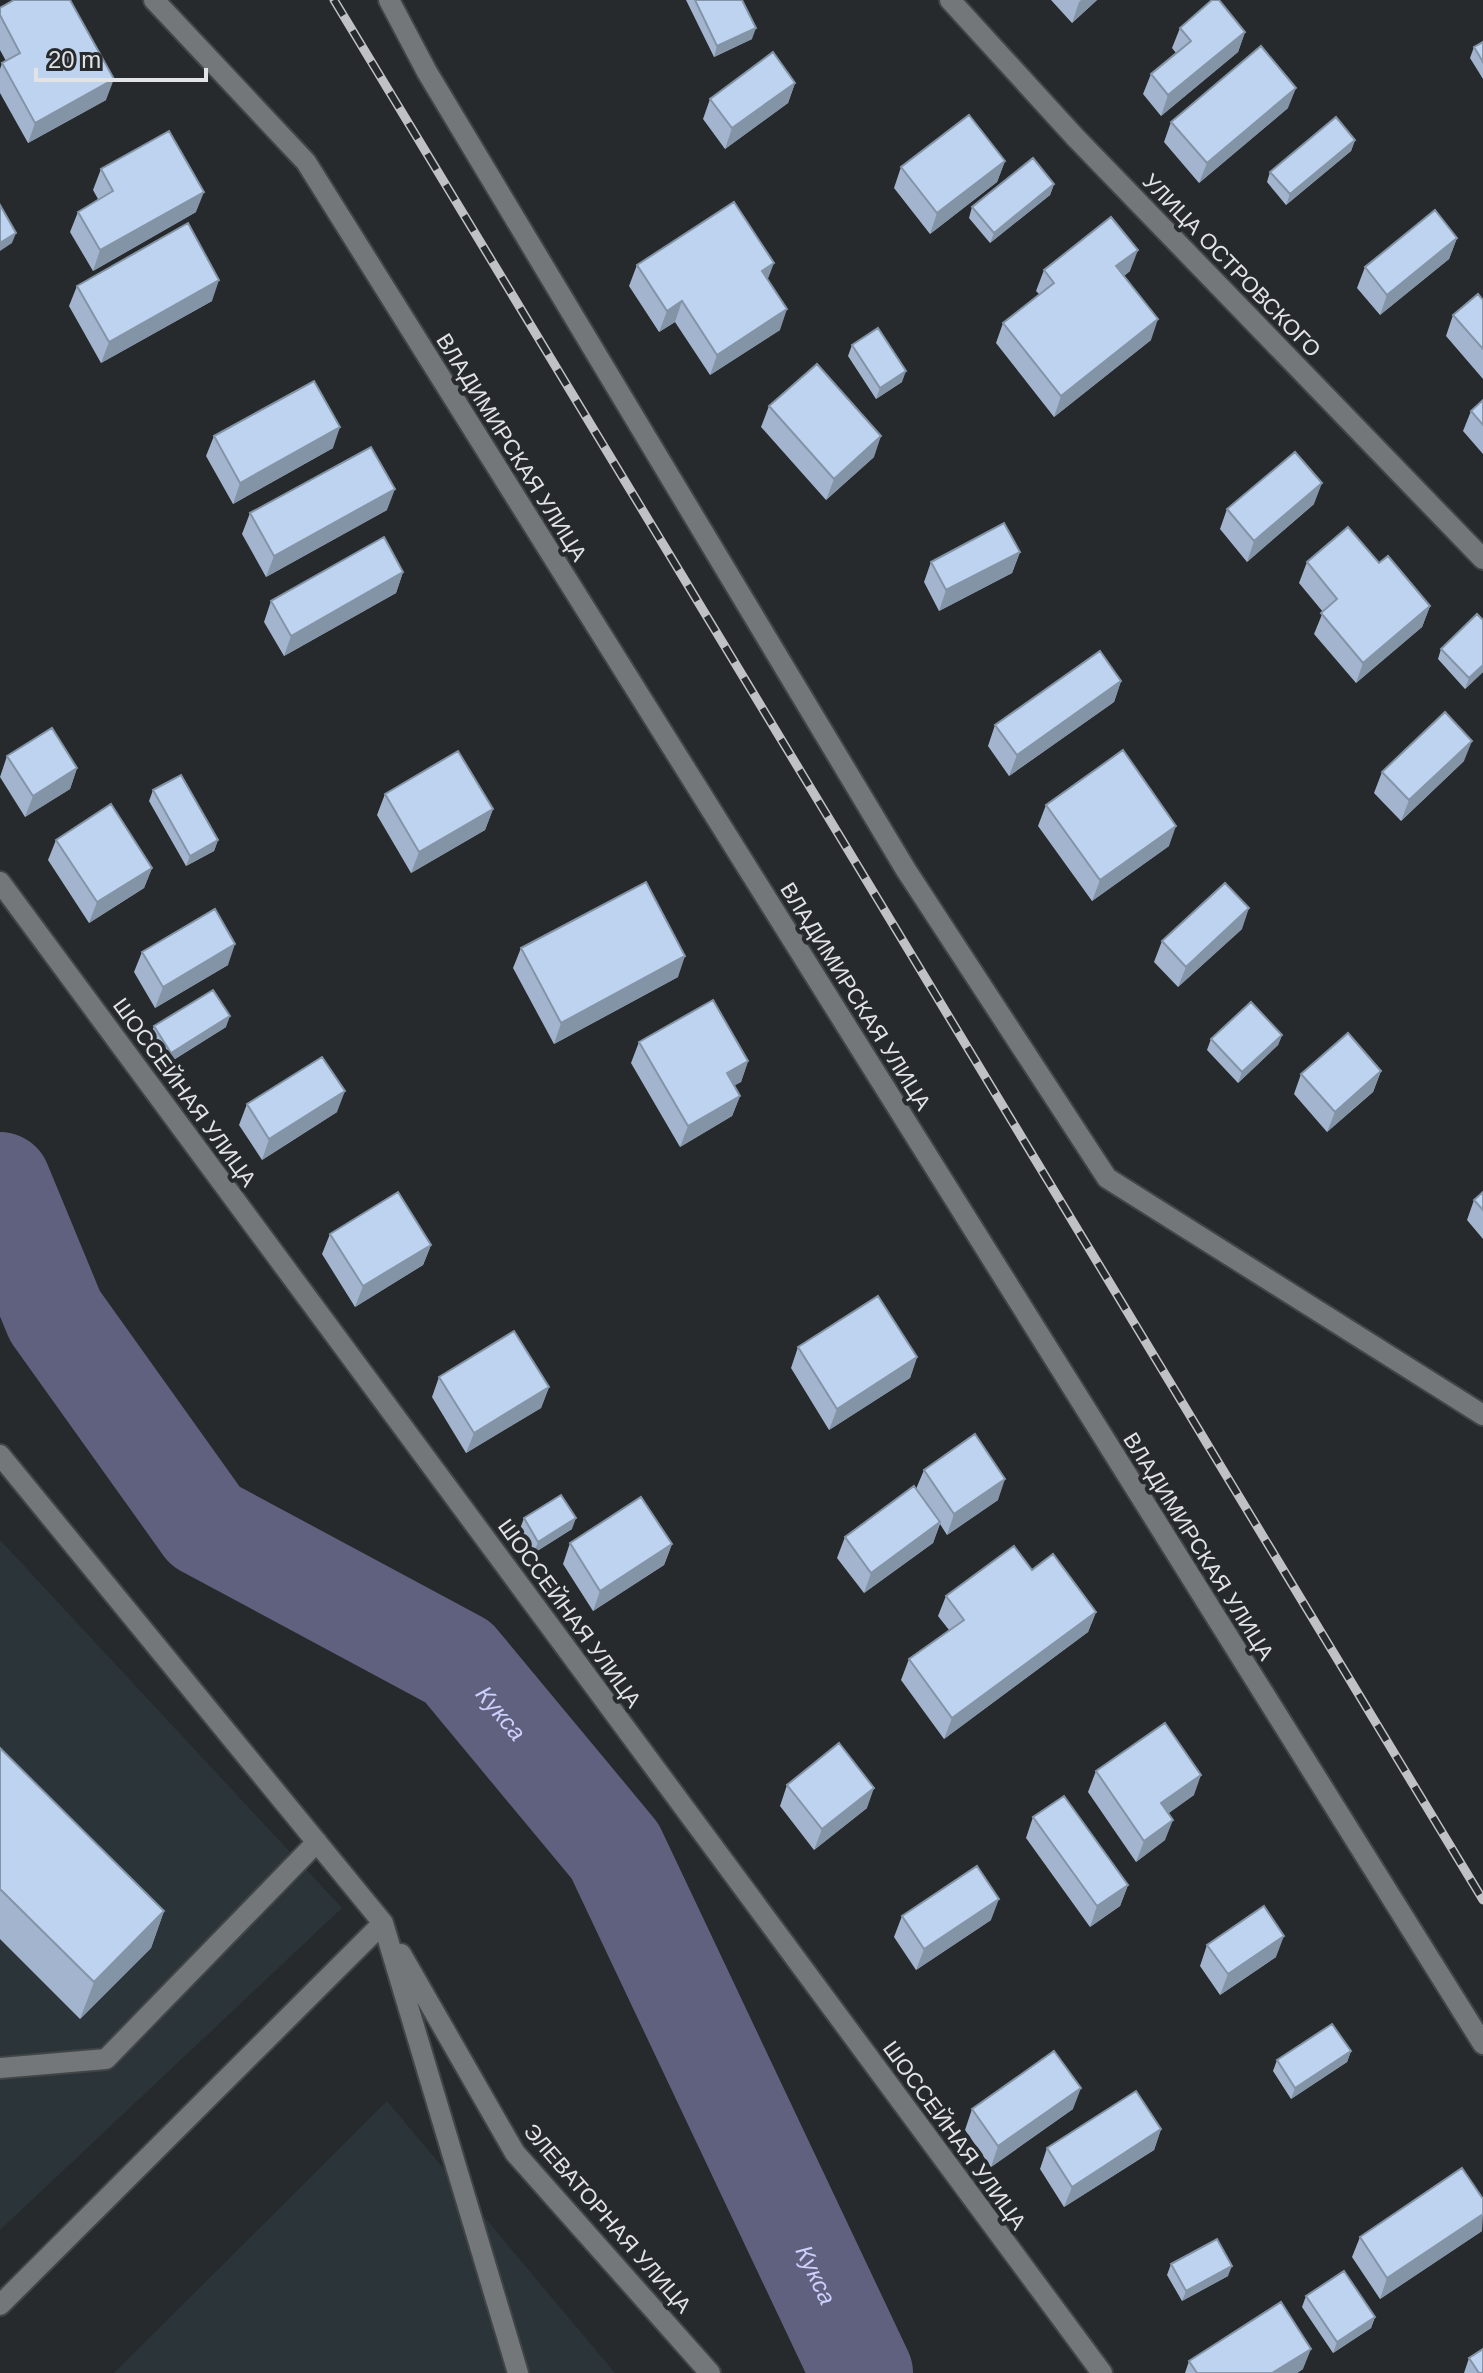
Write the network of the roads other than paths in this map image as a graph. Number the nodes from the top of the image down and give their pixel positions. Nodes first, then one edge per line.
1 (154, 0) edge
2 (389, 0) edge
3 (950, 0) edge
4 (1483, 559) edge
5 (0, 882) edge
6 (1483, 1415) edge
7 (0, 1455) edge
8 (317, 1842) junction
9 (383, 1923) junction
10 (1483, 2044) edge
11 (0, 2068) edge
12 (0, 2305) edge
13 (518, 2373) edge
14 (710, 2373) edge
15 (1102, 2373) edge

1 - 10 street, ВЛАДИМИРСКАЯ УЛИЦА
2 - 6 street
3 - 4 street, УЛИЦА ОСТРОВСКОГО
5 - 15 street, ШОССЕЙНАЯ УЛИЦА
7 - 8 street
8 - 9 street
8 - 11 street
9 - 12 street
9 - 13 street
9 - 14 street, ЭЛЕВАТОРНАЯ УЛИЦА

